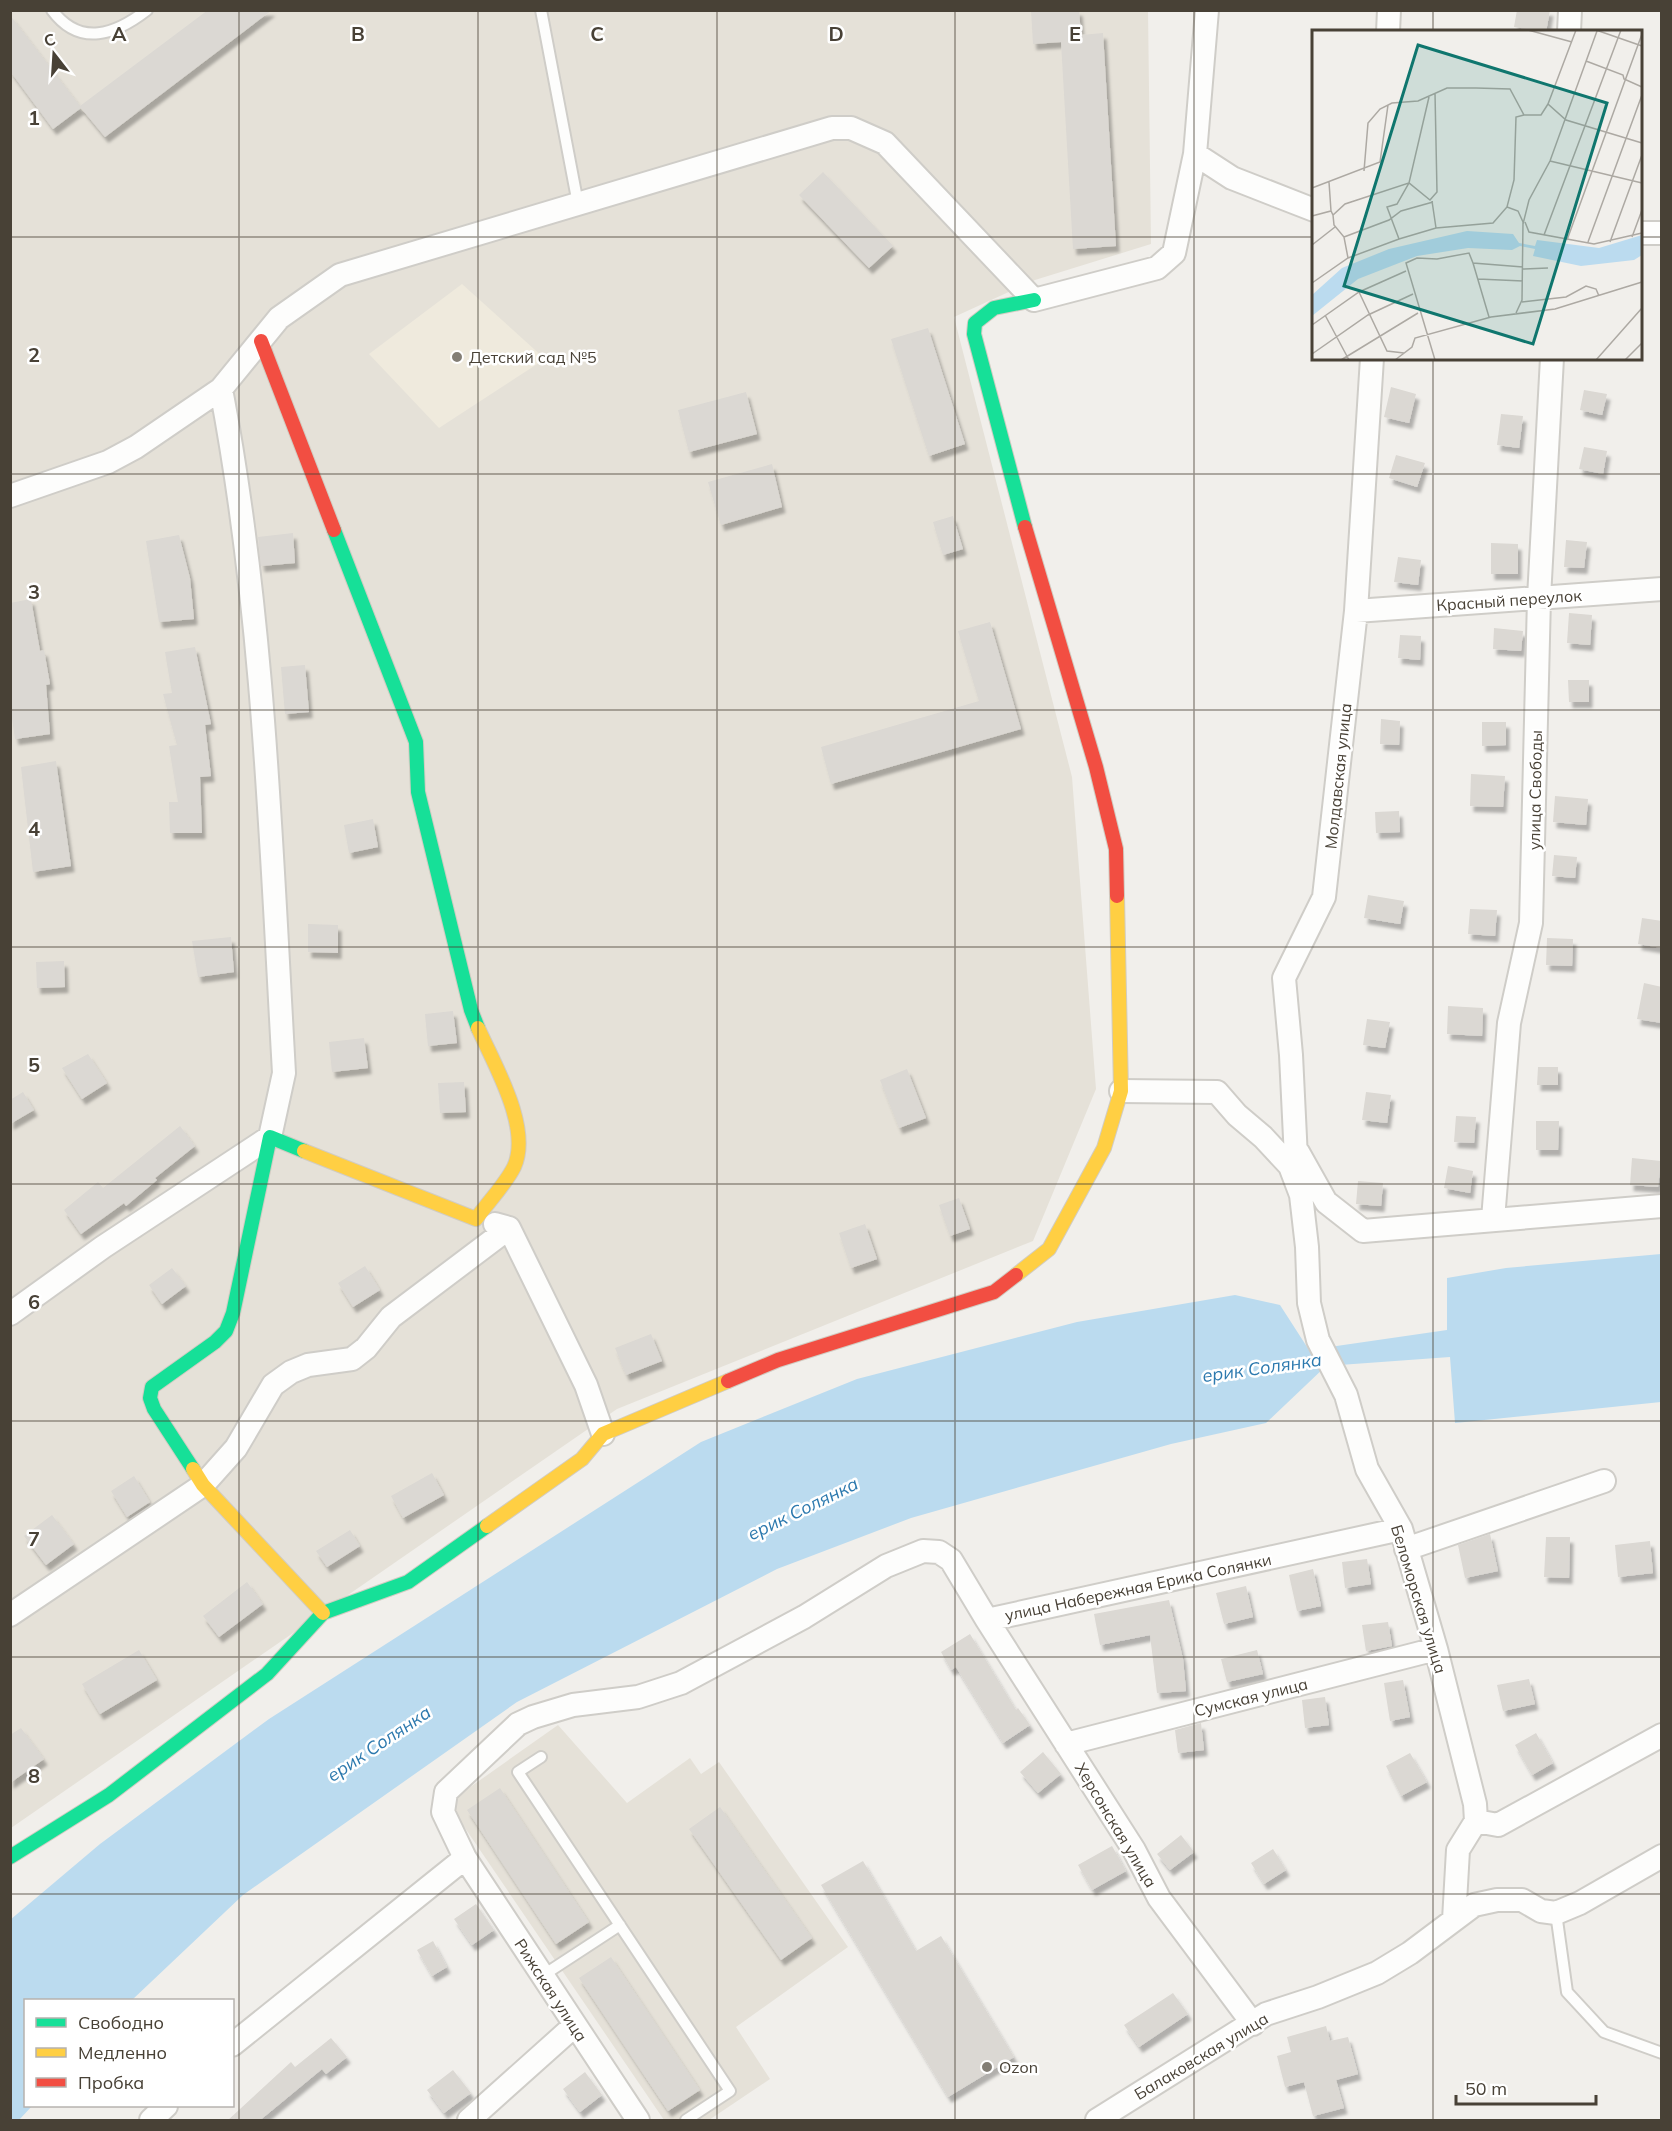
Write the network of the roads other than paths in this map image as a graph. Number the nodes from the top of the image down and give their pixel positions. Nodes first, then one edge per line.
1 (52, 10) edge
2 (147, 10) edge
3 (541, 10) edge
4 (1207, 10) edge
5 (1389, 10) edge
6 (1570, 10) edge
7 (1388, 30) edge
8 (1569, 30) edge
9 (1195, 154) junction
10 (578, 204) junction
11 (1312, 209) edge
12 (1642, 233) edge
13 (1662, 233) edge
14 (1034, 300) junction
15 (261, 341) junction
16 (1372, 360) edge
17 (1552, 360) edge
18 (221, 389) junction
19 (10, 496) edge
20 (1662, 589) edge
21 (1539, 598) junction
22 (1356, 611) junction
23 (1121, 1090) junction
24 (270, 1137) junction
25 (1295, 1148) junction
26 (1297, 1184) junction
27 (1662, 1206) edge
28 (476, 1219) junction
29 (1493, 1219) junction
30 (509, 1228) junction
31 (10, 1314) edge
32 (603, 1434) junction
33 (1604, 1481) dead end
34 (203, 1485) junction
35 (1403, 1539) junction
36 (323, 1613) junction
37 (10, 1615) edge
38 (987, 1620) junction
39 (1436, 1649) junction
40 (1657, 1743) edge
41 (1066, 1744) junction
42 (541, 1757) dead end
43 (1476, 1821) junction
44 (1662, 1856) edge
45 (10, 1857) edge
46 (465, 1858) junction
47 (1556, 1913) junction
48 (1454, 1920) junction
49 (620, 1925) junction
50 (542, 1976) junction
51 (1253, 2025) junction
52 (574, 2026) junction
53 (234, 2043) edge
54 (1662, 2054) edge
55 (165, 2107) edge
56 (151, 2121) edge
57 (469, 2121) edge
58 (638, 2121) edge
59 (686, 2121) edge
60 (1097, 2121) edge

1 - 2 lane
3 - 10 lane
4 - 9 street
5 - 7 street
6 - 8 street
9 - 11 street
9 - 14 street
10 - 14 street
10 - 15 street
12 - 13 street
14 - 23 street
15 - 18 street
15 - 28 street
16 - 22 street, Молдавская улица
17 - 21 street, улица Свободы
18 - 19 street
18 - 24 street
20 - 21 street, Красный переулок
21 - 22 street, Красный переулок
21 - 29 street, улица Свободы
22 - 25 street, Молдавская улица
23 - 26 street, Беломорская улица
23 - 32 street
24 - 28 street
24 - 31 street
24 - 34 street
25 - 26 street, Молдавская улица
25 - 29 street
26 - 35 street, Беломорская улица
27 - 29 street
28 - 30 street
30 - 32 street
30 - 34 street
32 - 36 street
33 - 35 street, улица Набережная Ерика Солянки
34 - 36 street
34 - 37 street
35 - 38 street, улица Набережная Ерика Солянки
35 - 39 street, Беломорская улица
36 - 45 street
38 - 41 street, Херсонская улица
38 - 46 street, улица Набережная Ерика Солянки
39 - 41 street, Сумская улица
39 - 43 street, Беломорская улица
40 - 43 street
41 - 51 street, Херсонская улица
42 - 49 lane
43 - 48 street
44 - 47 street
46 - 50 street, Рижская улица
46 - 53 street
47 - 48 street, Балаковская улица
47 - 54 lane
48 - 51 street, Балаковская улица
49 - 50 lane
49 - 59 lane
50 - 52 street, Рижская улица
51 - 60 street, Балаковская улица
52 - 57 street
52 - 58 street, Рижская улица
55 - 56 street

